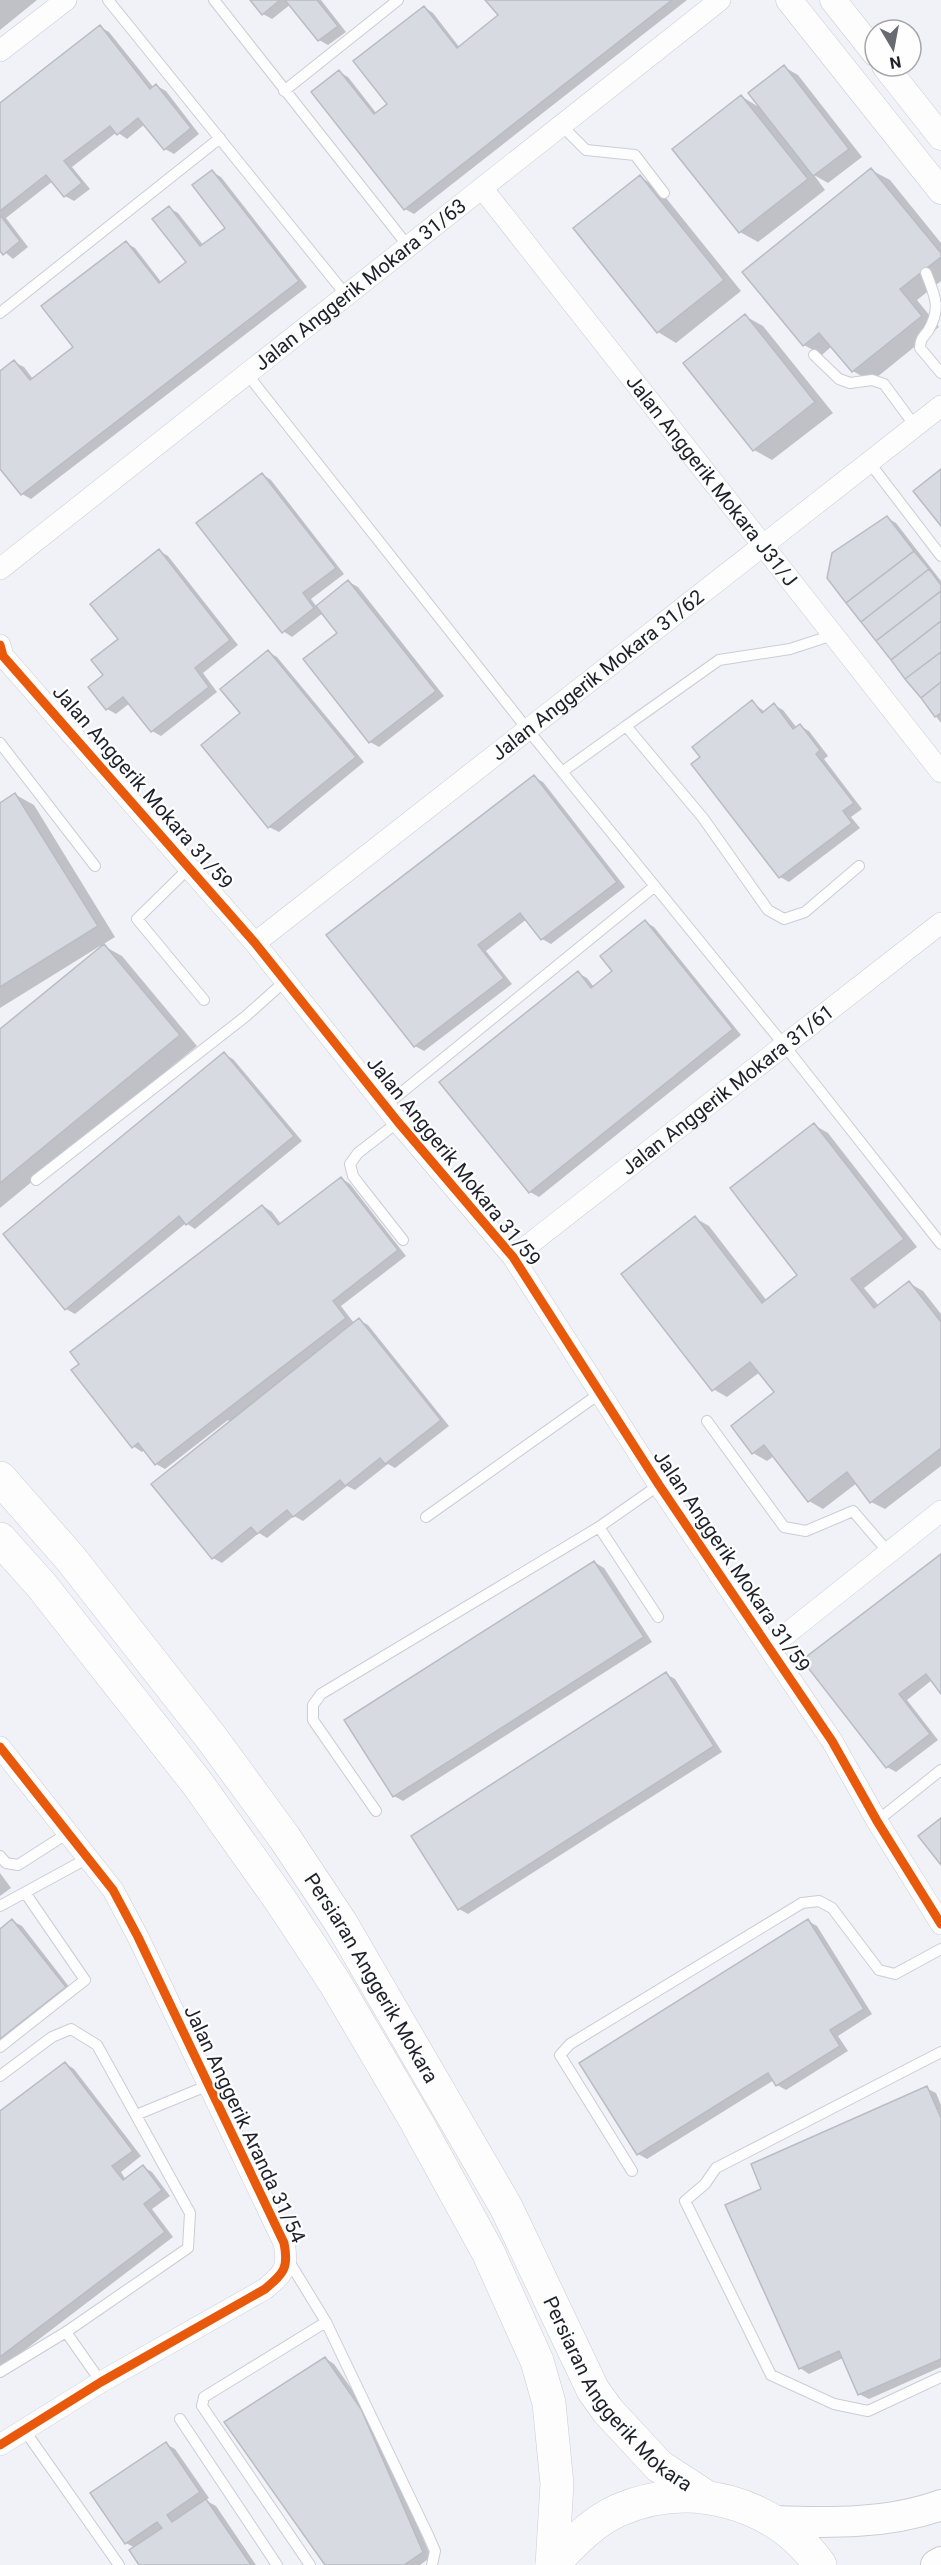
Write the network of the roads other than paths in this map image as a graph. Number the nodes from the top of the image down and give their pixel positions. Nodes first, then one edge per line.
1 (66, 0) edge
2 (108, 0) edge
3 (214, 0) edge
4 (398, 0) edge
5 (720, 0) edge
6 (789, 0) edge
7 (833, 0) edge
8 (863, 38) edge
9 (0, 51) edge
10 (895, 78) edge
11 (284, 91) junction
12 (561, 125) junction
13 (941, 136) edge
14 (220, 138) junction
15 (482, 188) junction
16 (941, 191) edge
17 (664, 193) dead end
18 (408, 246) junction
19 (926, 273) dead end
20 (346, 295) junction
21 (0, 313) edge
22 (814, 355) dead end
23 (941, 373) edge
24 (247, 374) junction
25 (941, 406) edge
26 (915, 426) junction
27 (869, 462) junction
28 (763, 545) junction
29 (941, 556) edge
30 (0, 569) edge
31 (833, 635) junction
32 (1, 653) edge
33 (626, 726) junction
34 (528, 730) junction
35 (0, 743) edge
36 (562, 772) junction
37 (941, 772) edge
38 (95, 866) dead end
39 (860, 866) dead end
40 (190, 867) junction
41 (655, 886) junction
42 (941, 922) edge
43 (255, 943) junction
44 (284, 981) junction
45 (204, 1000) dead end
46 (784, 1045) junction
47 (392, 1114) junction
48 (36, 1180) dead end
49 (403, 1240) dead end
50 (941, 1244) edge
51 (513, 1257) junction
52 (599, 1394) junction
53 (707, 1421) dead end
54 (0, 1478) edge
55 (659, 1485) junction
56 (941, 1511) edge
57 (426, 1517) dead end
58 (599, 1527) junction
59 (0, 1539) edge
60 (889, 1553) junction
61 (658, 1617) dead end
62 (770, 1647) junction
63 (0, 1747) edge
64 (941, 1770) edge
65 (376, 1811) dead end
66 (877, 1821) junction
67 (68, 1833) junction
68 (0, 1856) edge
69 (88, 1858) junction
70 (26, 1894) junction
71 (0, 1906) edge
72 (941, 1924) edge
73 (941, 1949) edge
74 (0, 2047) edge
75 (941, 2052) edge
76 (0, 2076) edge
77 (209, 2085) junction
78 (136, 2115) junction
79 (632, 2171) dead end
80 (287, 2258) junction
81 (327, 2322) junction
82 (66, 2332) junction
83 (0, 2372) edge
84 (941, 2377) edge
85 (101, 2382) junction
86 (180, 2419) dead end
87 (25, 2431) junction
88 (0, 2445) edge
89 (705, 2496) junction
90 (941, 2505) edge
91 (774, 2521) junction
92 (941, 2562) edge
93 (118, 2565) edge
94 (277, 2565) edge
95 (310, 2565) edge
96 (432, 2565) edge
97 (552, 2565) edge
98 (820, 2565) edge
99 (936, 2565) edge

1 - 9 street
2 - 14 lane
3 - 11 lane
4 - 11 lane
5 - 12 street, Jalan Anggerik Mokara 31/63
6 - 16 street
7 - 8 street
10 - 13 street
11 - 18 lane
12 - 15 street, Jalan Anggerik Mokara 31/63
12 - 17 lane
14 - 20 lane
14 - 21 lane
15 - 18 street, Jalan Anggerik Mokara 31/63
15 - 28 street, Jalan Anggerik Mokara J31/J
18 - 20 street, Jalan Anggerik Mokara 31/63
19 - 23 lane
20 - 24 street, Jalan Anggerik Mokara 31/63
22 - 26 lane
24 - 30 street, Jalan Anggerik Mokara 31/63
24 - 34 lane
25 - 26 street, Jalan Anggerik Mokara 31/62
26 - 27 street, Jalan Anggerik Mokara 31/62
27 - 28 street, Jalan Anggerik Mokara 31/62
27 - 29 lane
28 - 31 street, Jalan Anggerik Mokara J31/J
28 - 34 street, Jalan Anggerik Mokara 31/62
31 - 33 lane
31 - 37 street, Jalan Anggerik Mokara J31/J
32 - 40 street, Jalan Anggerik Mokara 31/59
33 - 36 lane
33 - 39 lane
34 - 36 lane
34 - 43 street, Jalan Anggerik Mokara 31/62
35 - 38 lane
36 - 41 lane
40 - 43 street, Jalan Anggerik Mokara 31/59
40 - 45 lane
41 - 46 lane
41 - 47 lane
42 - 46 street, Jalan Anggerik Mokara 31/61
43 - 44 street, Jalan Anggerik Mokara 31/59
44 - 47 street, Jalan Anggerik Mokara 31/59
44 - 48 lane
46 - 50 lane
46 - 51 street, Jalan Anggerik Mokara 31/61
47 - 49 lane
47 - 51 street, Jalan Anggerik Mokara 31/59
51 - 52 street, Jalan Anggerik Mokara 31/59
52 - 55 street, Jalan Anggerik Mokara 31/59
52 - 57 lane
53 - 60 lane
54 - 89 main road, Persiaran Anggerik Mokara
55 - 58 lane
55 - 62 street, Jalan Anggerik Mokara 31/59
56 - 60 street
58 - 61 lane
58 - 65 lane
59 - 97 main road, Persiaran Anggerik Mokara
60 - 62 street
62 - 66 street, Jalan Anggerik Mokara 31/59
63 - 67 street, Jalan Anggerik Aranda 31/54
64 - 66 lane
66 - 72 street, Jalan Anggerik Mokara 31/59
67 - 68 lane
67 - 69 street, Jalan Anggerik Aranda 31/54
69 - 70 lane
69 - 77 street, Jalan Anggerik Aranda 31/54
70 - 71 lane
70 - 74 lane
73 - 79 lane
75 - 84 lane
76 - 78 lane
77 - 78 lane
77 - 80 street, Jalan Anggerik Aranda 31/54
78 - 82 lane
80 - 81 lane
80 - 85 street, Jalan Anggerik Aranda 31/54
81 - 95 lane
81 - 96 lane
82 - 83 lane
82 - 85 lane
85 - 87 street, Jalan Anggerik Aranda 31/54
86 - 94 lane
87 - 88 street, Jalan Anggerik Aranda 31/54
87 - 93 lane
89 - 91 main road
89 - 97 main road
90 - 91 main road
91 - 98 main road
92 - 99 main road

